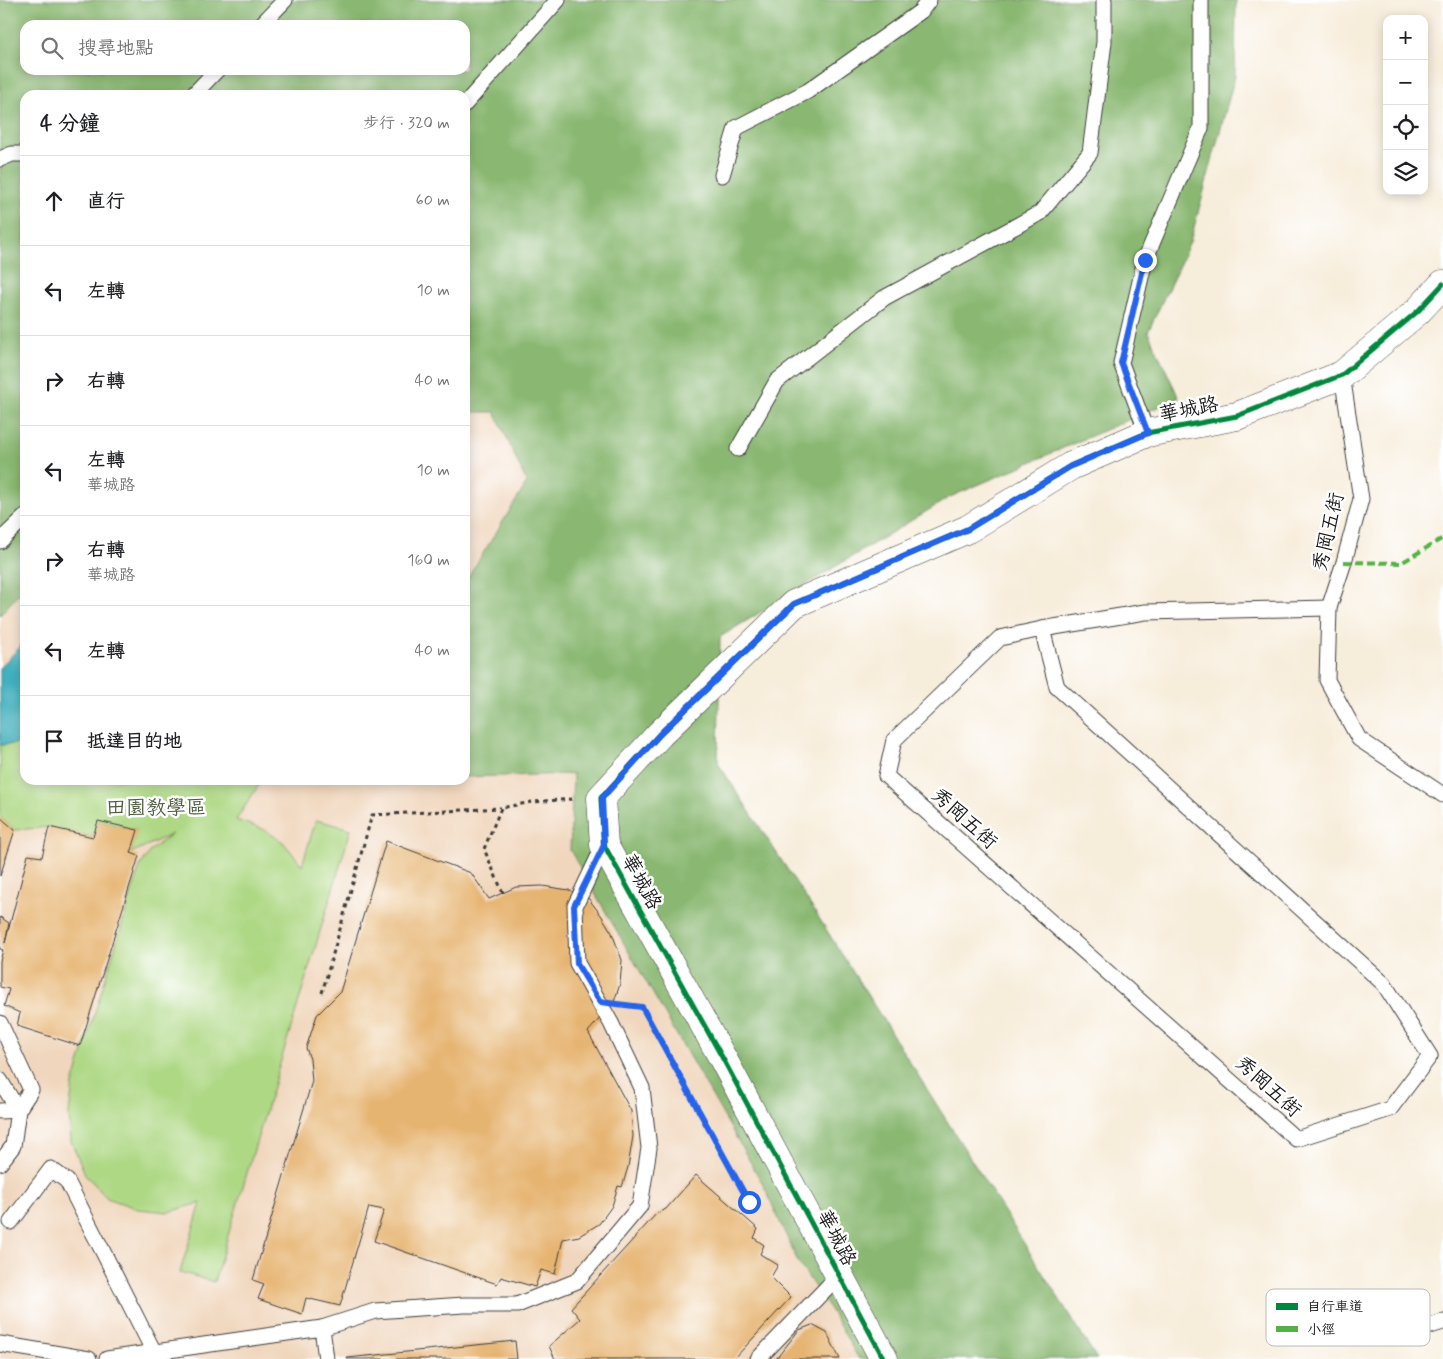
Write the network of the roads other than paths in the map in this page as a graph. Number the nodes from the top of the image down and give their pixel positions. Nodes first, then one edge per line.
1 (285, 0) edge
2 (558, 0) edge
3 (929, 0) edge
4 (1104, 0) edge
5 (1201, 0) edge
6 (266, 20) edge
7 (212, 75) edge
8 (198, 90) edge
9 (470, 98) edge
10 (20, 154) edge
11 (0, 159) edge
12 (722, 175) dead end
13 (1443, 284) edge
14 (1342, 375) junction
15 (1148, 433) junction
16 (738, 449) dead end
17 (20, 522) edge
18 (0, 541) edge
19 (1329, 608) junction
20 (1042, 629) junction
21 (1443, 795) edge
22 (604, 845) junction
23 (0, 1023) edge
24 (0, 1080) edge
25 (18, 1110) junction
26 (0, 1111) edge
27 (0, 1163) edge
28 (11, 1222) dead end
29 (839, 1275) junction
30 (1443, 1322) edge
31 (1430, 1326) edge
32 (322, 1328) junction
33 (0, 1344) edge
34 (154, 1352) junction
35 (89, 1359) edge
36 (107, 1359) edge
37 (326, 1359) edge
38 (758, 1359) edge
39 (884, 1359) edge

1 - 6 lane
2 - 9 lane
3 - 12 lane
4 - 16 lane
5 - 15 lane
7 - 8 lane
10 - 11 lane
13 - 14 street, 華城路
14 - 15 street, 華城路
14 - 19 lane, 秀岡五街
15 - 22 street, 華城路
17 - 18 lane
19 - 20 lane, 秀岡五街
19 - 21 lane, 秀岡五街
20 - 20 lane, 秀岡五街
22 - 29 street, 華城路
22 - 32 lane
23 - 25 lane
24 - 25 lane
25 - 26 lane
25 - 27 lane
28 - 34 lane
29 - 38 lane
29 - 39 street, 華城路
30 - 31 lane
32 - 34 lane
32 - 37 lane
33 - 35 lane
34 - 36 lane

